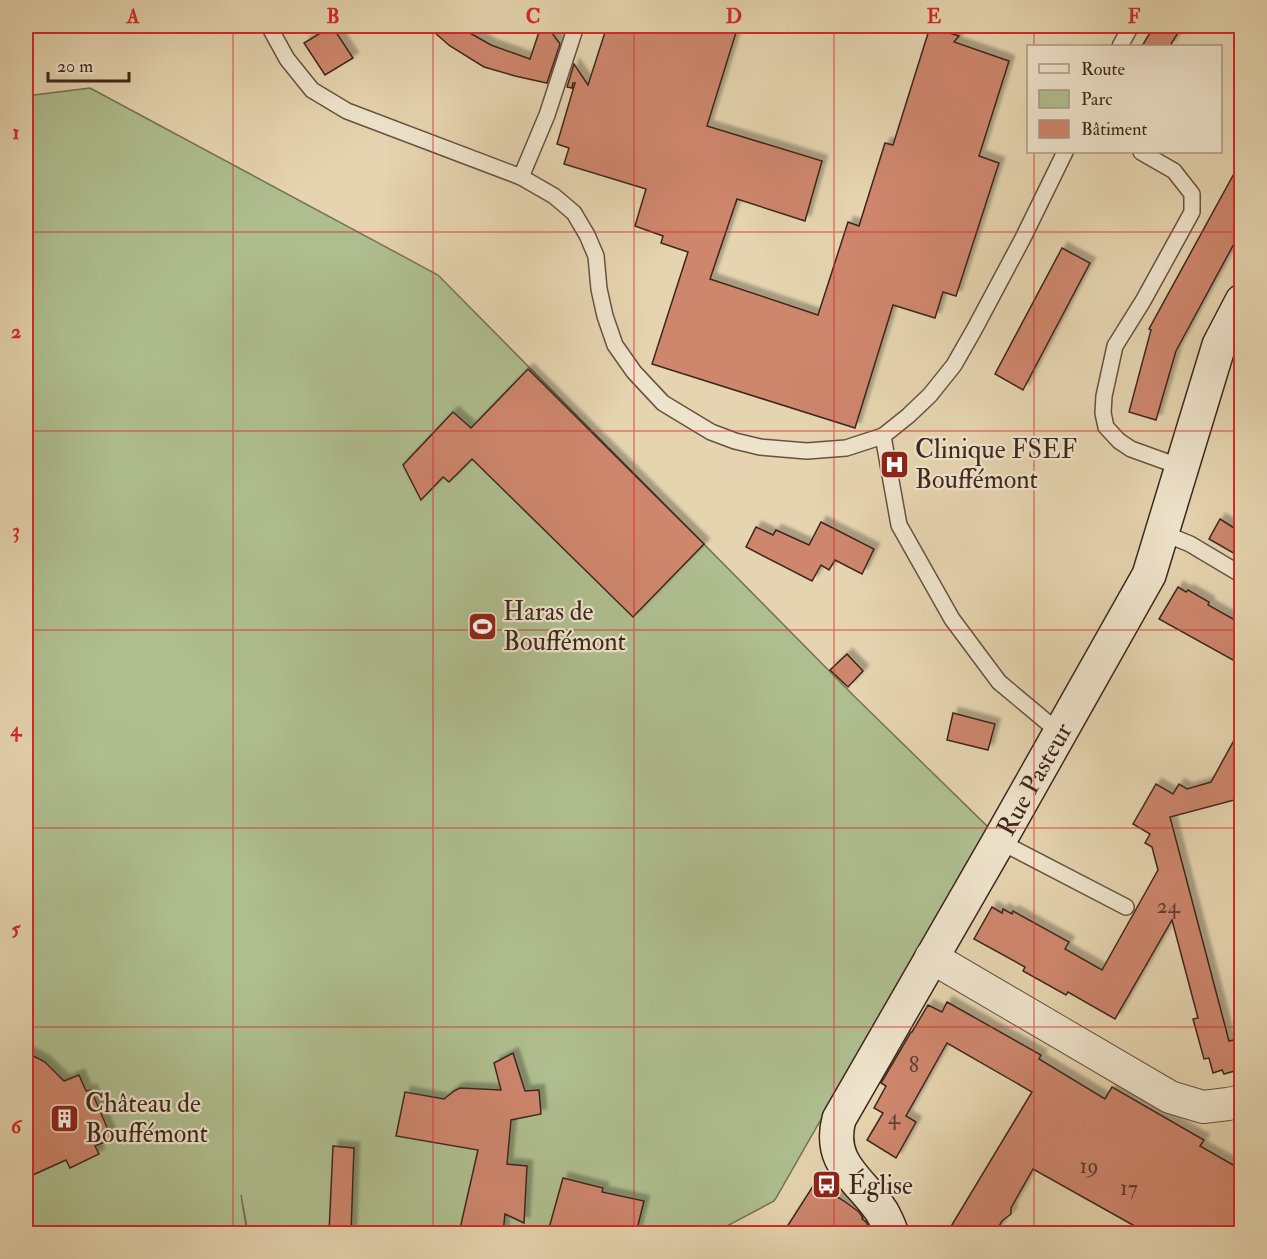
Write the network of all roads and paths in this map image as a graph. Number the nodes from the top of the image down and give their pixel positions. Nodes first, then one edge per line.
1 (270, 26) edge
2 (576, 26) edge
3 (1131, 26) edge
4 (1121, 45) edge
5 (1065, 153) edge
6 (1143, 153) edge
7 (521, 177) junction
8 (1242, 302) edge
9 (883, 435) junction
10 (1181, 467) junction
11 (1163, 533) junction
12 (1242, 575) edge
13 (1060, 733) junction
14 (999, 841) junction
15 (1126, 907) dead end
16 (931, 957) junction
17 (1242, 1101) edge
18 (892, 1233) edge

1 - 7 lane
2 - 7 lane
3 - 4 lane
5 - 9 lane
6 - 10 lane
7 - 9 lane
8 - 10 street, Rue Pasteur
9 - 13 lane
10 - 11 street, Rue Pasteur
11 - 12 lane
11 - 13 street, Rue Pasteur
13 - 14 street, Rue Pasteur
14 - 15 lane
14 - 16 street, Rue Pasteur
16 - 17 street
16 - 18 street, Rue Pasteur

